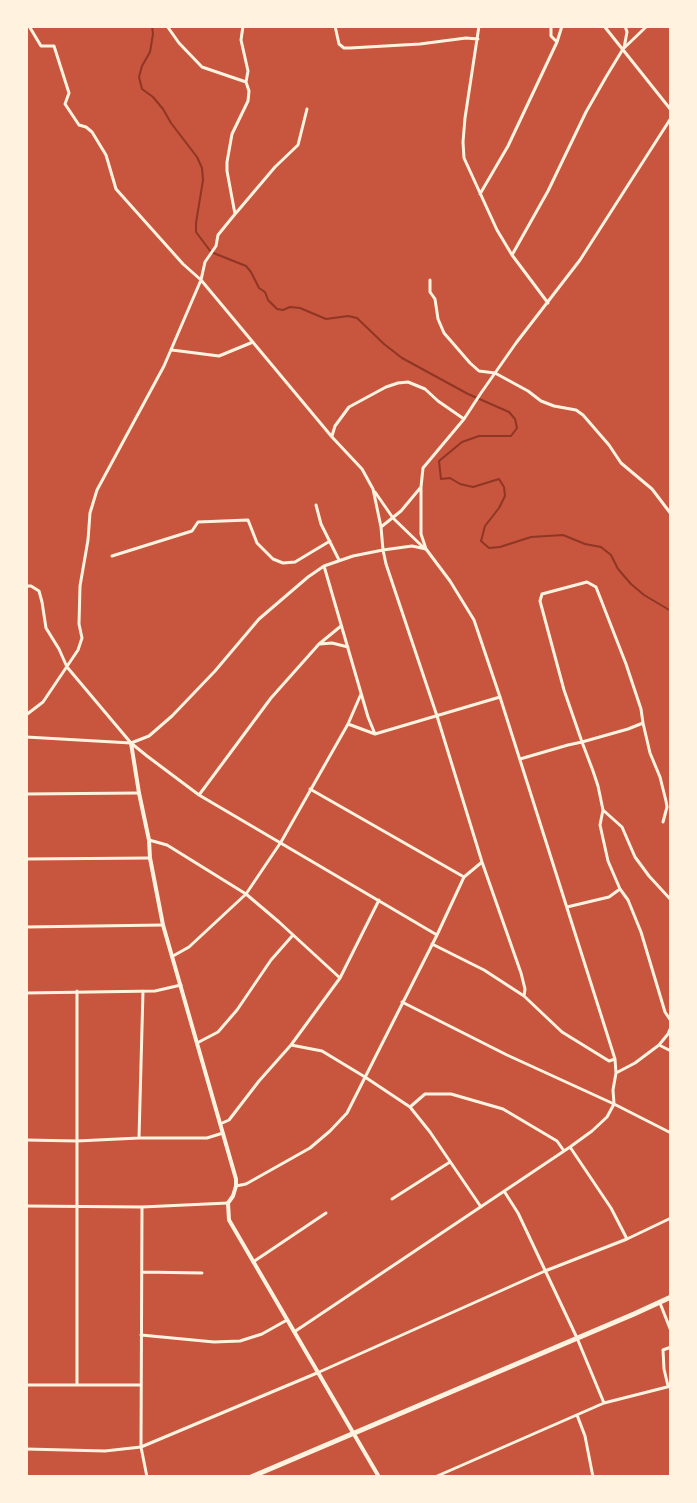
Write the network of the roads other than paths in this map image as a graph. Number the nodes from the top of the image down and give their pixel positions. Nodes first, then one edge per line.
1 (29, 26) edge
2 (167, 26) edge
3 (243, 26) edge
4 (335, 26) edge
5 (479, 26) edge
6 (551, 26) edge
7 (562, 26) edge
8 (604, 26) edge
9 (625, 26) edge
10 (647, 26) edge
11 (478, 39) junction
12 (557, 42) junction
13 (623, 49) junction
14 (246, 82) junction
15 (307, 108) dead end
16 (671, 110) edge
17 (670, 120) edge
18 (480, 194) junction
19 (235, 214) junction
20 (512, 255) junction
21 (201, 280) junction
22 (430, 280) dead end
23 (548, 303) junction
24 (253, 342) junction
25 (172, 350) junction
26 (495, 373) junction
27 (464, 419) junction
28 (332, 437) junction
29 (421, 487) junction
30 (372, 489) junction
31 (316, 505) dead end
32 (671, 514) edge
33 (393, 518) junction
34 (381, 527) junction
35 (330, 541) junction
36 (426, 549) junction
37 (383, 550) junction
38 (112, 556) dead end
39 (339, 560) junction
40 (324, 566) junction
41 (26, 586) edge
42 (341, 626) junction
43 (319, 644) junction
44 (348, 648) junction
45 (67, 667) junction
46 (361, 694) junction
47 (500, 697) junction
48 (26, 715) edge
49 (437, 716) junction
50 (644, 723) junction
51 (348, 724) junction
52 (375, 734) junction
53 (26, 737) edge
54 (582, 742) junction
55 (132, 743) junction
56 (520, 759) junction
57 (310, 789) junction
58 (139, 793) junction
59 (26, 794) edge
60 (199, 795) junction
61 (603, 810) junction
62 (663, 822) dead end
63 (149, 840) junction
64 (281, 842) junction
65 (150, 858) junction
66 (26, 859) edge
67 (482, 862) junction
68 (464, 877) junction
69 (620, 889) junction
70 (246, 894) junction
71 (379, 900) junction
72 (671, 900) edge
73 (567, 907) junction
74 (163, 925) junction
75 (26, 926) edge
76 (293, 935) junction
77 (437, 935) junction
78 (432, 944) junction
79 (173, 956) junction
80 (340, 978) junction
81 (181, 986) junction
82 (77, 991) junction
83 (143, 991) junction
84 (26, 993) edge
85 (524, 996) junction
86 (402, 1002) junction
87 (671, 1020) edge
88 (671, 1027) edge
89 (197, 1043) junction
90 (291, 1045) junction
91 (659, 1046) junction
92 (671, 1051) edge
93 (615, 1059) junction
94 (616, 1073) junction
95 (365, 1077) junction
96 (614, 1104) junction
97 (410, 1108) junction
98 (220, 1124) junction
99 (223, 1133) junction
100 (671, 1133) edge
101 (139, 1138) junction
102 (26, 1140) edge
103 (77, 1141) junction
104 (570, 1147) junction
105 (564, 1151) junction
106 (450, 1162) junction
107 (236, 1186) junction
108 (504, 1191) junction
109 (392, 1199) dead end
110 (228, 1203) junction
111 (26, 1206) edge
112 (77, 1207) junction
113 (142, 1207) junction
114 (480, 1207) junction
115 (326, 1212) dead end
116 (671, 1218) edge
117 (627, 1239) junction
118 (253, 1262) junction
119 (545, 1271) junction
120 (142, 1272) junction
121 (202, 1273) dead end
122 (671, 1297) edge
123 (660, 1303) junction
124 (287, 1320) junction
125 (671, 1331) edge
126 (294, 1332) junction
127 (141, 1335) junction
128 (577, 1338) junction
129 (671, 1347) edge
130 (317, 1372) junction
131 (26, 1385) edge
132 (76, 1385) junction
133 (141, 1385) junction
134 (669, 1386) edge
135 (604, 1403) junction
136 (577, 1415) junction
137 (352, 1434) junction
138 (141, 1447) junction
139 (26, 1449) edge
140 (147, 1477) edge
141 (251, 1477) edge
142 (379, 1477) edge
143 (435, 1477) edge
144 (593, 1477) edge

1 - 21 street
2 - 14 street
3 - 14 street
4 - 11 street
5 - 11 street
6 - 12 street
7 - 12 street
8 - 13 street
9 - 13 street
10 - 13 street
11 - 18 street
12 - 18 street
13 - 16 street
13 - 20 street
14 - 19 street
15 - 19 street
17 - 23 street
18 - 20 street
19 - 21 street
20 - 23 street
21 - 24 street
21 - 25 street
22 - 26 street
23 - 26 street
24 - 25 street
24 - 28 street
25 - 45 street
26 - 27 street
26 - 32 street
27 - 28 street
27 - 29 street
28 - 30 street
29 - 33 street
29 - 36 street
30 - 33 street
30 - 34 street
31 - 35 street
33 - 34 street
33 - 36 street
34 - 37 street
35 - 38 street
35 - 39 street
36 - 37 street
36 - 47 street
37 - 39 street
37 - 49 street
39 - 40 street
40 - 42 street
40 - 55 street
41 - 45 street
42 - 43 street
42 - 44 street
43 - 44 street
43 - 60 street
44 - 46 street
45 - 48 street
45 - 55 street
46 - 51 street
46 - 52 street
47 - 49 street
47 - 56 street
49 - 52 street
49 - 67 street
50 - 54 street
50 - 54 street
50 - 62 street
51 - 52 street
51 - 57 street
53 - 55 street
54 - 56 street
54 - 61 street
55 - 58 street
55 - 60 street
56 - 73 street
57 - 64 street
57 - 68 street
58 - 59 street
58 - 63 street
60 - 64 street
61 - 69 street
61 - 72 street
63 - 65 street
63 - 70 street
64 - 70 street
64 - 71 street
65 - 66 street
65 - 74 street
67 - 68 street
67 - 85 street
68 - 77 street
69 - 73 street
69 - 87 street
70 - 76 street
70 - 79 street
71 - 77 street
71 - 80 street
73 - 93 street
74 - 75 street
74 - 79 street
76 - 80 street
76 - 89 street
77 - 78 street
78 - 85 street
78 - 86 street
79 - 81 street
80 - 90 street
81 - 83 street
81 - 89 street
82 - 83 street
82 - 84 street
82 - 103 street
83 - 101 street
85 - 93 street
86 - 95 street
86 - 96 street
88 - 91 street
89 - 98 street
90 - 95 street
90 - 98 street
91 - 92 street
91 - 94 street
93 - 94 street
94 - 96 street
95 - 97 street
95 - 107 street
96 - 100 street
96 - 104 street
97 - 105 street
97 - 106 street
98 - 99 street
99 - 101 street
99 - 107 street
101 - 103 street
102 - 103 street
103 - 112 street
104 - 105 street
104 - 117 street
105 - 108 street
106 - 109 street
106 - 114 street
107 - 110 street
108 - 114 street
108 - 119 street
110 - 113 street
110 - 118 street
111 - 112 street
112 - 113 street
112 - 132 street
113 - 120 street
114 - 126 street
115 - 118 street
116 - 117 street
117 - 119 street
118 - 124 street
119 - 128 street
119 - 130 street
120 - 121 street
120 - 127 street
122 - 123 highway
123 - 125 street
123 - 128 highway
124 - 126 street
124 - 127 street
126 - 130 street
127 - 133 street
128 - 135 street
128 - 137 highway
129 - 134 street
130 - 137 street
130 - 138 street
131 - 132 street
132 - 133 street
133 - 138 street
134 - 135 street
135 - 136 street
136 - 143 street
136 - 144 street
137 - 141 highway
137 - 142 street
138 - 139 street
138 - 140 street

